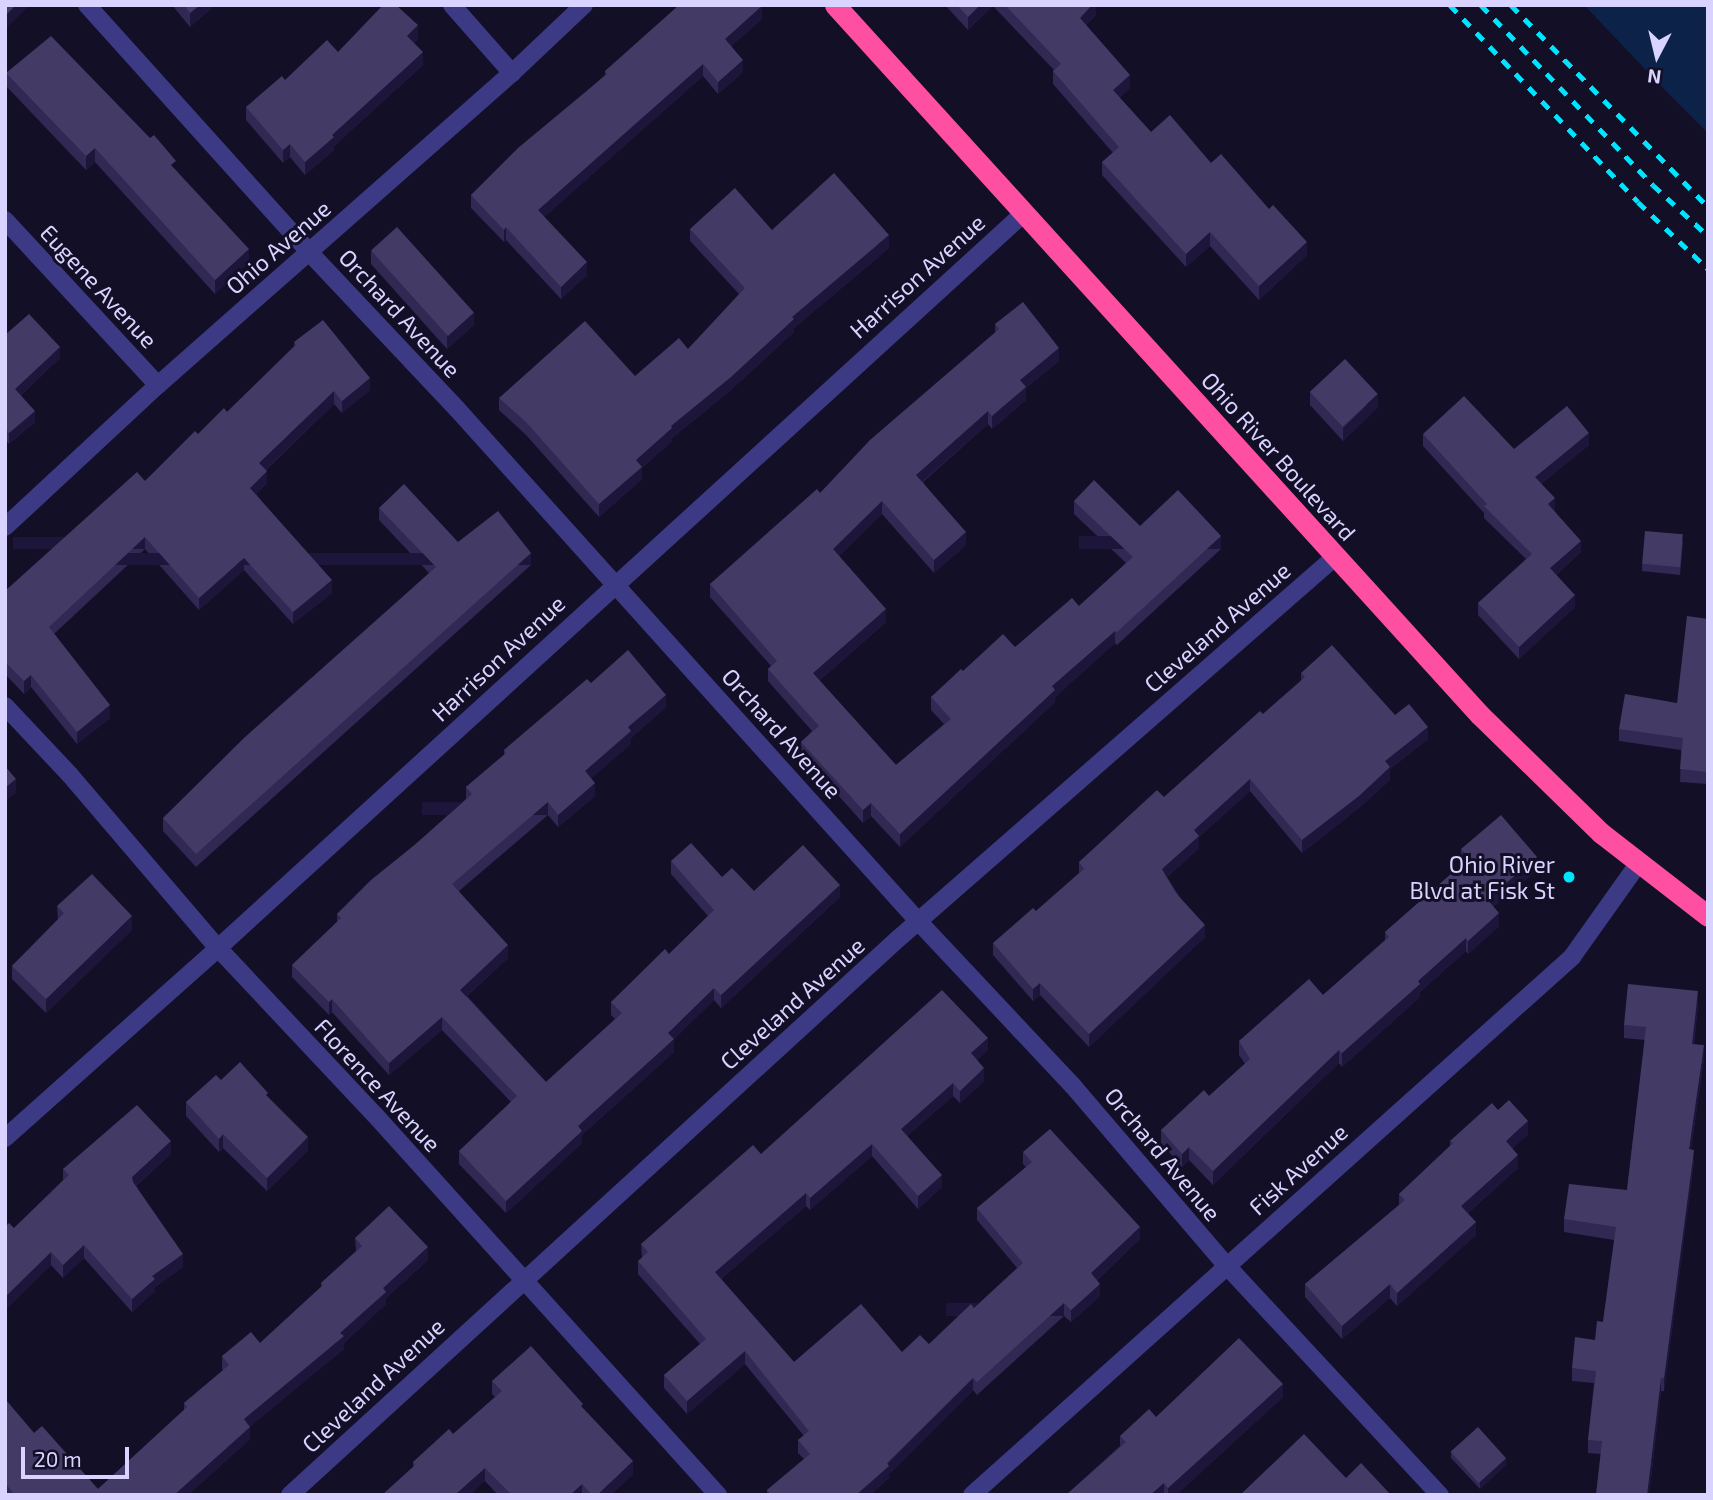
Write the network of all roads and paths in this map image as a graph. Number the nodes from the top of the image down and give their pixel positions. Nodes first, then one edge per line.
1 (87, 5) edge
2 (452, 5) edge
3 (584, 5) edge
4 (835, 5) edge
5 (512, 73) junction
6 (1023, 214) junction
7 (5, 220) edge
8 (310, 253) junction
9 (158, 385) junction
10 (5, 527) edge
11 (1335, 556) junction
12 (615, 584) junction
13 (5, 706) edge
14 (1638, 864) junction
15 (1708, 916) edge
16 (918, 921) junction
17 (218, 948) junction
18 (5, 1138) edge
19 (1227, 1266) junction
20 (522, 1281) junction
21 (290, 1495) edge
22 (718, 1495) edge
23 (972, 1495) edge
24 (1440, 1495) edge

1 - 8 street, Orchard Avenue
2 - 5 street
3 - 5 street, Ohio Avenue
4 - 6 highway, Ohio River Boulevard
5 - 8 street, Ohio Avenue
6 - 11 highway, Ohio River Boulevard
6 - 12 street, Harrison Avenue
7 - 9 street, Eugene Avenue
8 - 9 street, Ohio Avenue
8 - 12 street, Orchard Avenue
9 - 10 street, Ohio Avenue
11 - 14 highway, Ohio River Boulevard
11 - 16 street, Cleveland Avenue
12 - 16 street, Orchard Avenue
12 - 17 street, Harrison Avenue
13 - 17 street, Florence Avenue
14 - 15 highway, Ohio River Boulevard
14 - 19 street, Fisk Avenue
16 - 19 street, Orchard Avenue
16 - 20 street, Cleveland Avenue
17 - 18 street, Harrison Avenue
17 - 20 street, Florence Avenue
19 - 23 street, Fisk Avenue
19 - 24 street, Orchard Avenue
20 - 21 street, Cleveland Avenue
20 - 22 street, Florence Avenue

